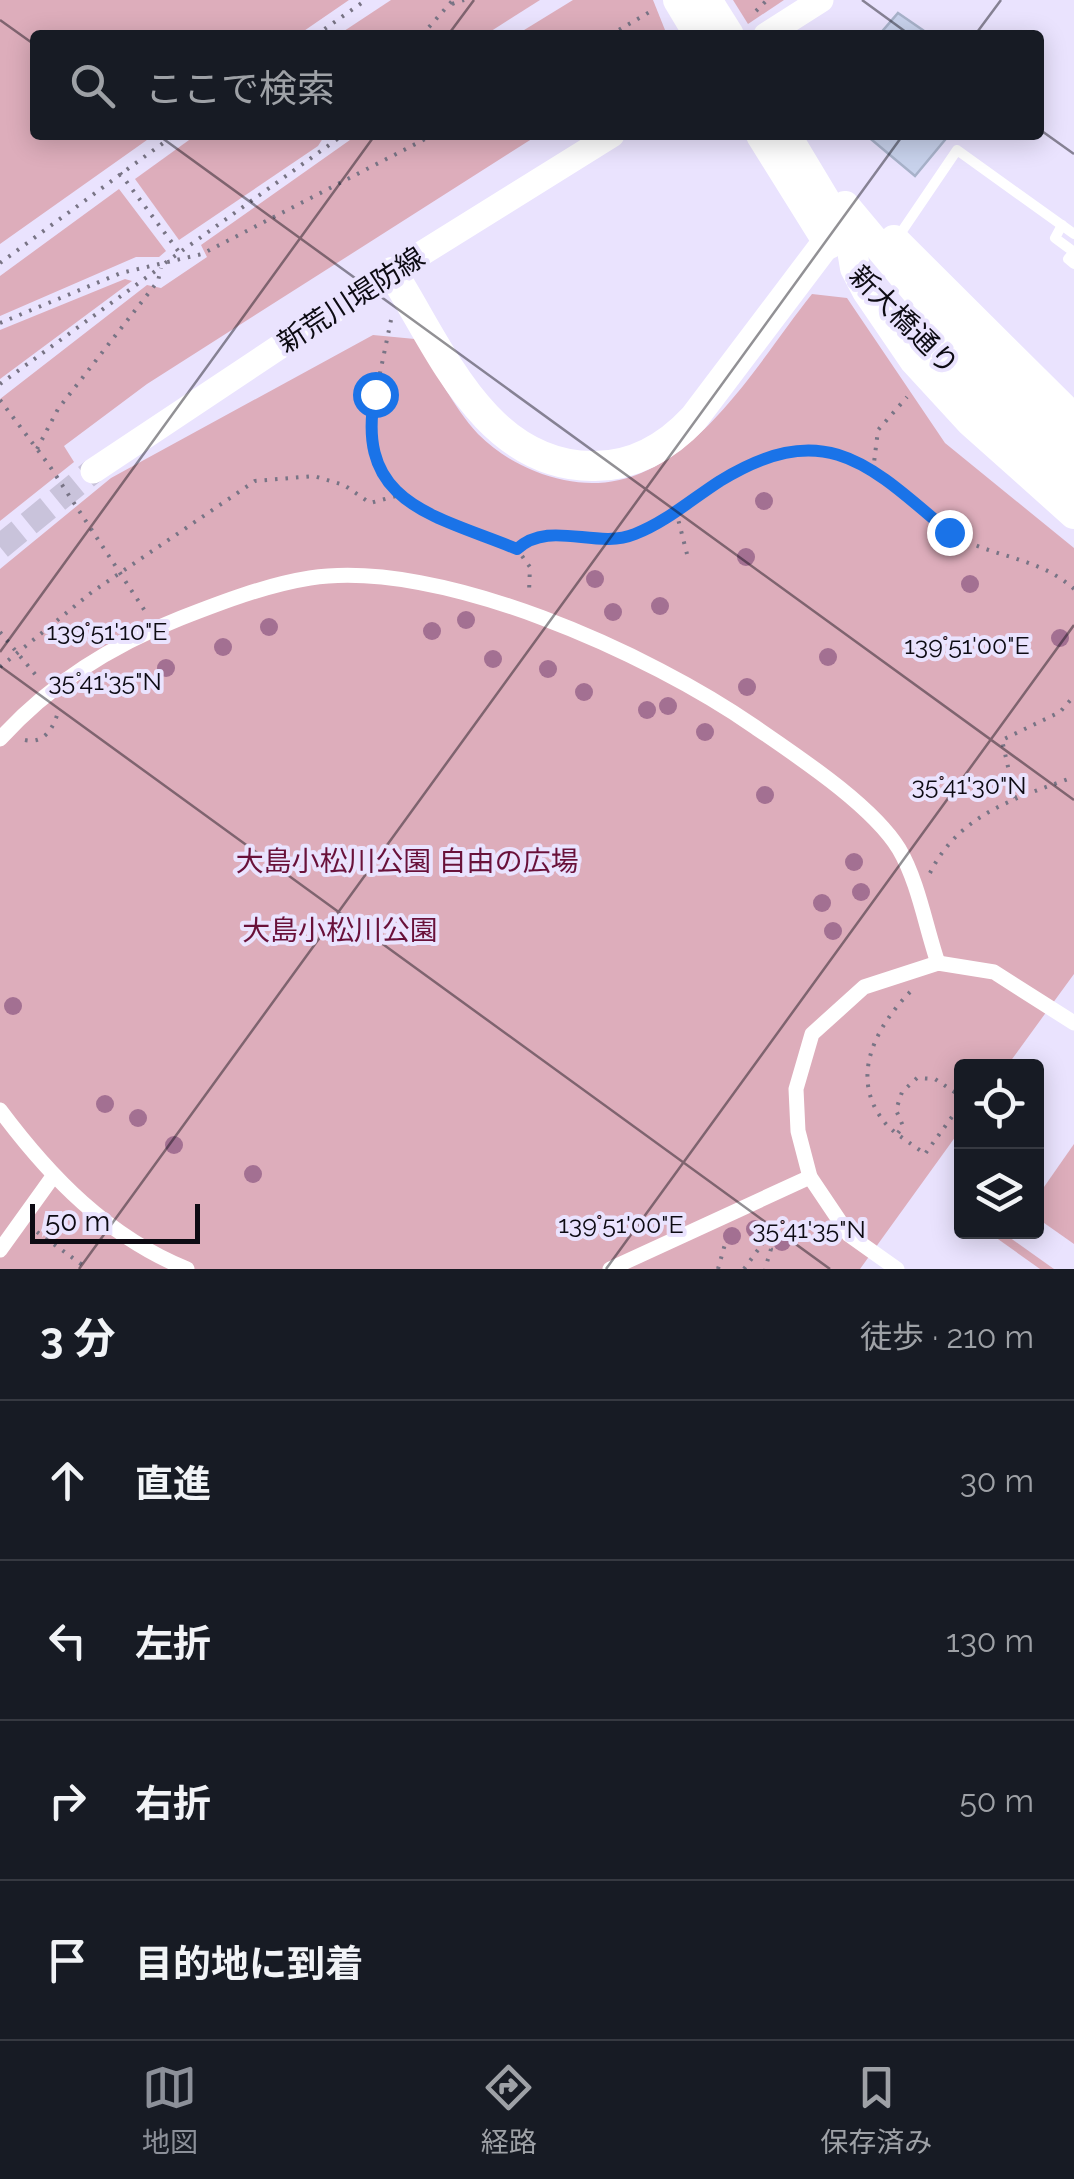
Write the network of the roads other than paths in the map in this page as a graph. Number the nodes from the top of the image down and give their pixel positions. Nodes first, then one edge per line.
1 (707, 0) edge
2 (820, 0) edge
3 (666, 4) edge
4 (761, 23) edge
5 (694, 30) edge
6 (726, 30) edge
7 (604, 140) edge
8 (765, 140) edge
9 (776, 140) edge
10 (793, 140) edge
11 (794, 140) edge
12 (824, 208) junction
13 (1062, 226) junction
14 (1074, 234) edge
15 (838, 240) junction
16 (895, 241) junction
17 (1074, 264) edge
18 (392, 272) junction
19 (1074, 419) edge
20 (1074, 450) edge
21 (93, 472) tunnel mouth
22 (1074, 483) edge
23 (1074, 514) edge
24 (0, 740) edge
25 (938, 963) junction
26 (1074, 1023) edge
27 (0, 1110) edge
28 (54, 1175) junction
29 (810, 1177) junction
30 (0, 1250) edge
31 (187, 1269) edge
32 (610, 1269) edge
33 (897, 1269) edge

1 - 6 main road
2 - 4 street
3 - 5 main road
7 - 18 street, 新荒川堤防線
8 - 15 main road, 新大橋通り
9 - 12 main road
10 - 15 main road
11 - 20 main road, 新大橋通り
12 - 15 main road
12 - 16 main road
13 - 14 lane
13 - 16 lane
13 - 17 lane
15 - 18 main road
15 - 22 main road, 新大橋通り
15 - 23 main road
16 - 19 main road
18 - 21 street, 新荒川堤防線
24 - 25 street
25 - 26 street
25 - 29 street
27 - 28 street
28 - 30 street
28 - 31 street
29 - 32 street
29 - 33 street

